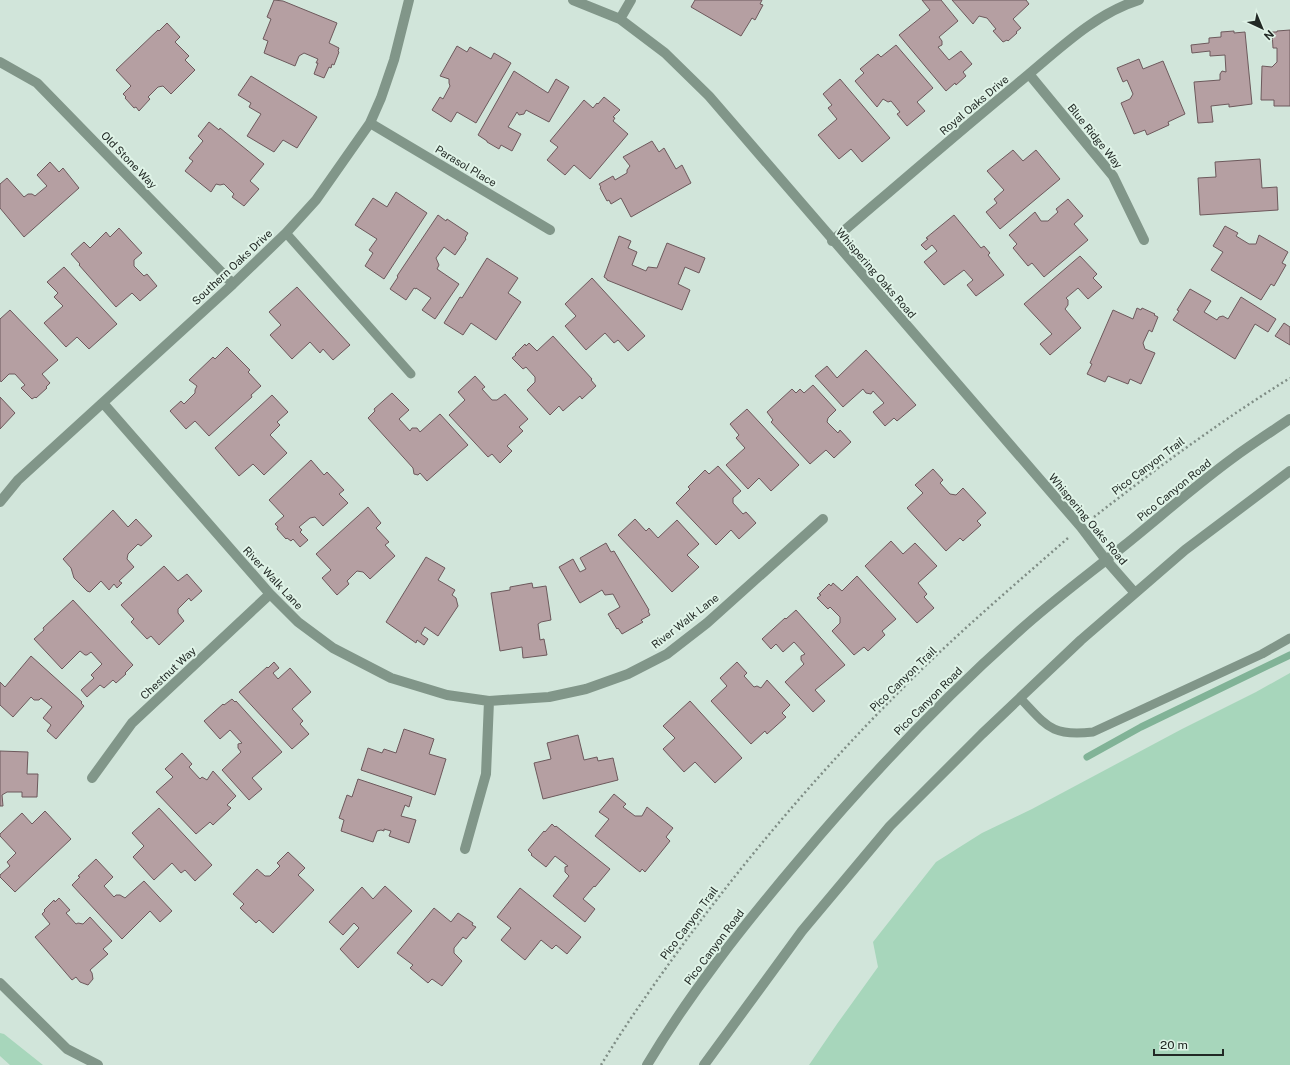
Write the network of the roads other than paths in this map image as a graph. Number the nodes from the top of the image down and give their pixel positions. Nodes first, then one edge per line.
1 (409, 0) edge
2 (573, 0) edge
3 (631, 0) edge
4 (1139, 0) edge
5 (620, 18) junction
6 (0, 62) edge
7 (1029, 74) junction
8 (370, 123) junction
9 (550, 230) dead end
10 (286, 233) junction
11 (1144, 240) dead end
12 (832, 241) junction
13 (233, 284) junction
14 (411, 374) dead end
15 (103, 403) junction
16 (1290, 419) edge
17 (1290, 471) edge
18 (0, 502) edge
19 (823, 519) dead end
20 (1106, 560) junction
21 (1136, 593) junction
22 (270, 594) junction
23 (1290, 638) edge
24 (1020, 698) junction
25 (489, 701) junction
26 (92, 778) dead end
27 (464, 850) dead end
28 (0, 983) edge
29 (98, 1065) edge
30 (647, 1065) edge
31 (704, 1065) edge

1 - 8 street, Southern Oaks Drive
2 - 5 street, Whispering Oaks Road
3 - 5 street
4 - 7 street, Royal Oaks Drive
5 - 12 street, Whispering Oaks Road
6 - 13 street, Old Stone Way
7 - 11 street, Blue Ridge Way
7 - 12 street, Royal Oaks Drive
8 - 9 street, Parasol Place
8 - 10 street, Southern Oaks Drive
10 - 13 street, Southern Oaks Drive
10 - 14 lane
12 - 20 street, Whispering Oaks Road
13 - 15 street, Southern Oaks Drive
15 - 18 street, Southern Oaks Drive
15 - 22 street, River Walk Lane
16 - 20 street, Pico Canyon Road
17 - 21 street
19 - 25 street, River Walk Lane
20 - 21 street, Whispering Oaks Road
20 - 30 street, Pico Canyon Road
21 - 24 street
22 - 25 street, River Walk Lane
22 - 26 street, Chestnut Way
23 - 24 lane
24 - 31 street
25 - 27 street
28 - 29 street

